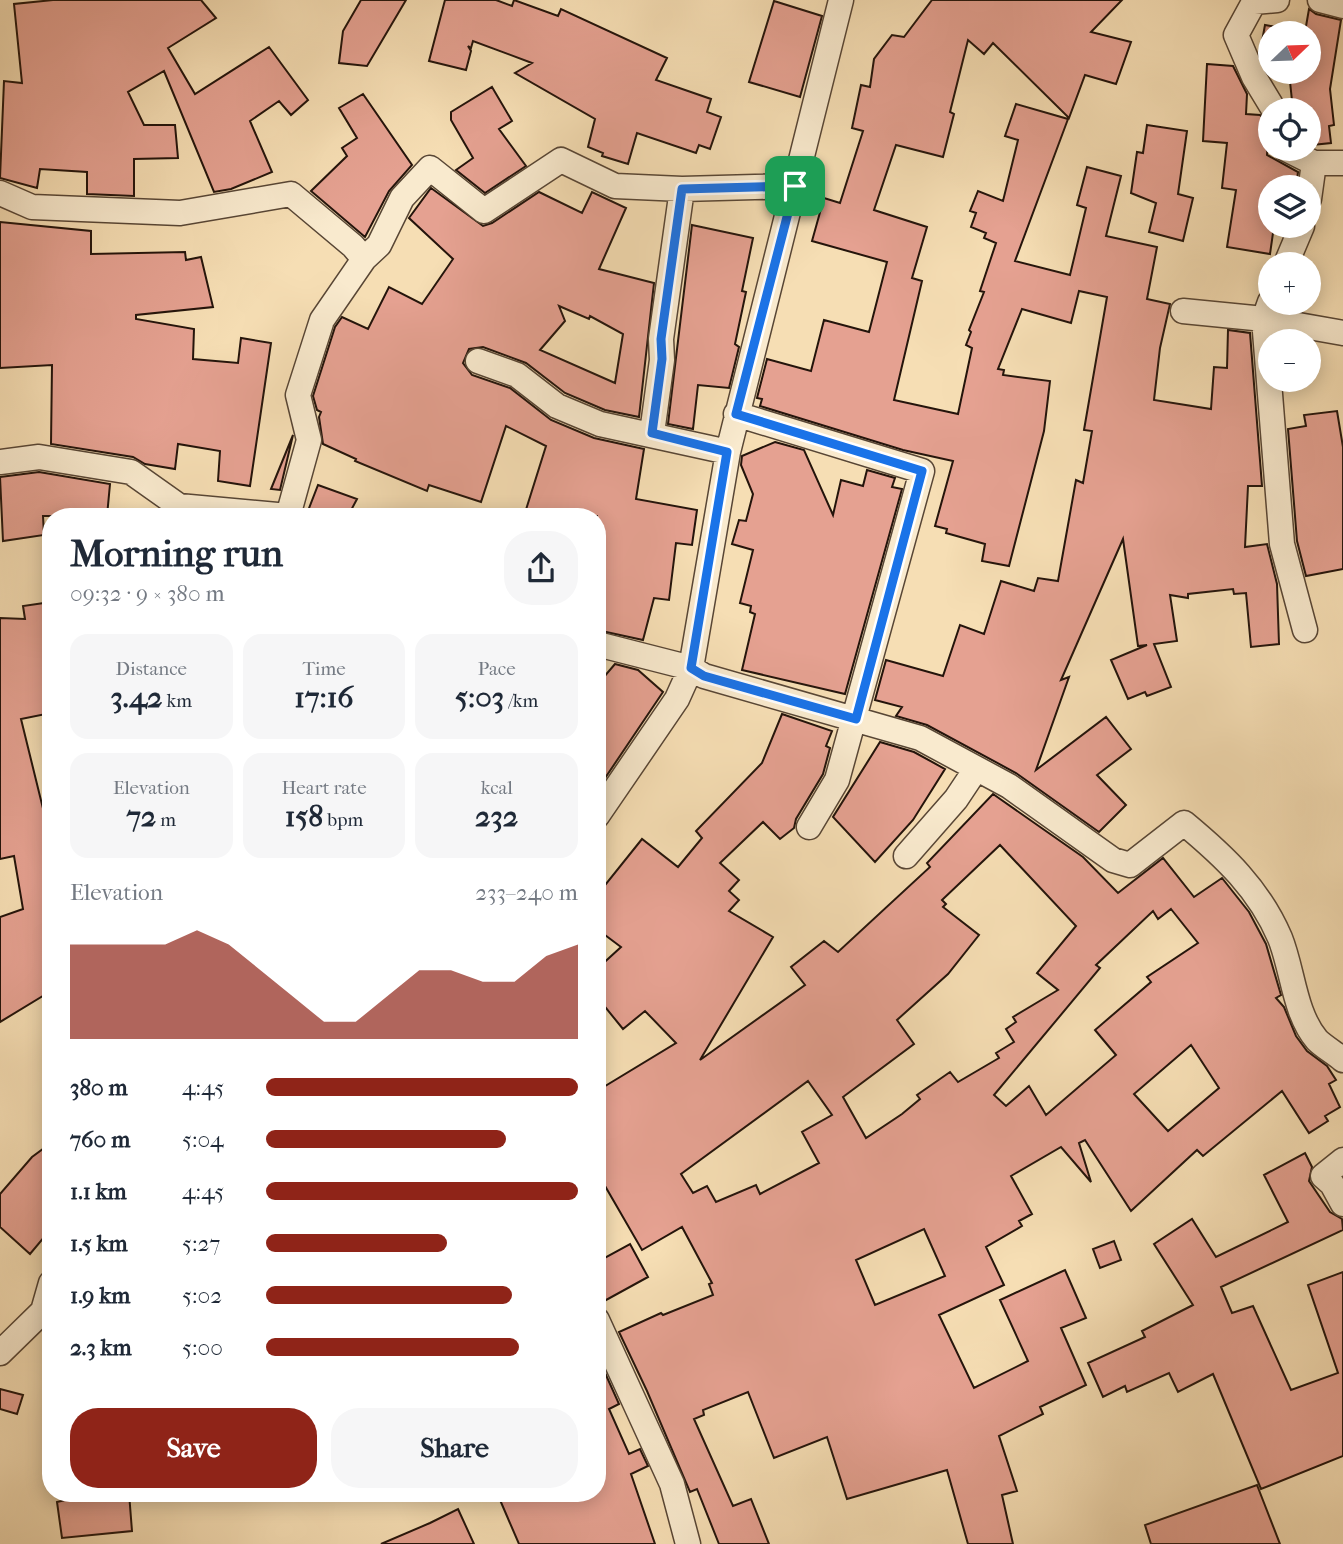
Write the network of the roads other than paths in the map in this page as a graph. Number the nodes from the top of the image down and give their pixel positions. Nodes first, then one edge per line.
1 (841, 0) edge
2 (1277, 0) edge
3 (1320, 0) edge
4 (1343, 6) edge
5 (1267, 98) edge
6 (1310, 161) edge
7 (1314, 163) junction
8 (1343, 163) edge
9 (1312, 175) edge
10 (795, 186) junction
11 (682, 189) junction
12 (0, 193) edge
13 (364, 259) junction
14 (1183, 311) dead end
15 (1258, 311) edge
16 (1267, 315) edge
17 (1281, 315) edge
18 (1343, 333) edge
19 (478, 361) dead end
20 (736, 414) junction
21 (652, 433) junction
22 (727, 452) junction
23 (0, 462) edge
24 (175, 508) edge
25 (290, 508) edge
26 (1305, 631) dead end
27 (606, 646) edge
28 (691, 668) junction
29 (856, 719) junction
30 (976, 769) junction
31 (606, 804) edge
32 (809, 827) dead end
33 (906, 856) dead end
34 (1343, 1060) edge
35 (1343, 1160) edge
36 (1343, 1204) edge
37 (42, 1312) edge
38 (606, 1340) edge
39 (0, 1353) edge
40 (688, 1544) edge

1 - 10 street
2 - 5 street
3 - 4 street
6 - 7 street
7 - 8 street
7 - 9 street
10 - 11 street
10 - 20 street
11 - 13 street
11 - 21 street
12 - 13 street
13 - 25 street
14 - 15 street
16 - 26 street
17 - 18 street
19 - 21 street
20 - 22 street
20 - 29 street
21 - 22 street
22 - 28 street
23 - 24 street
27 - 28 street
28 - 29 street
28 - 31 street
29 - 30 street
29 - 32 street
30 - 33 street
30 - 34 street
35 - 36 street
37 - 39 street
38 - 40 street

